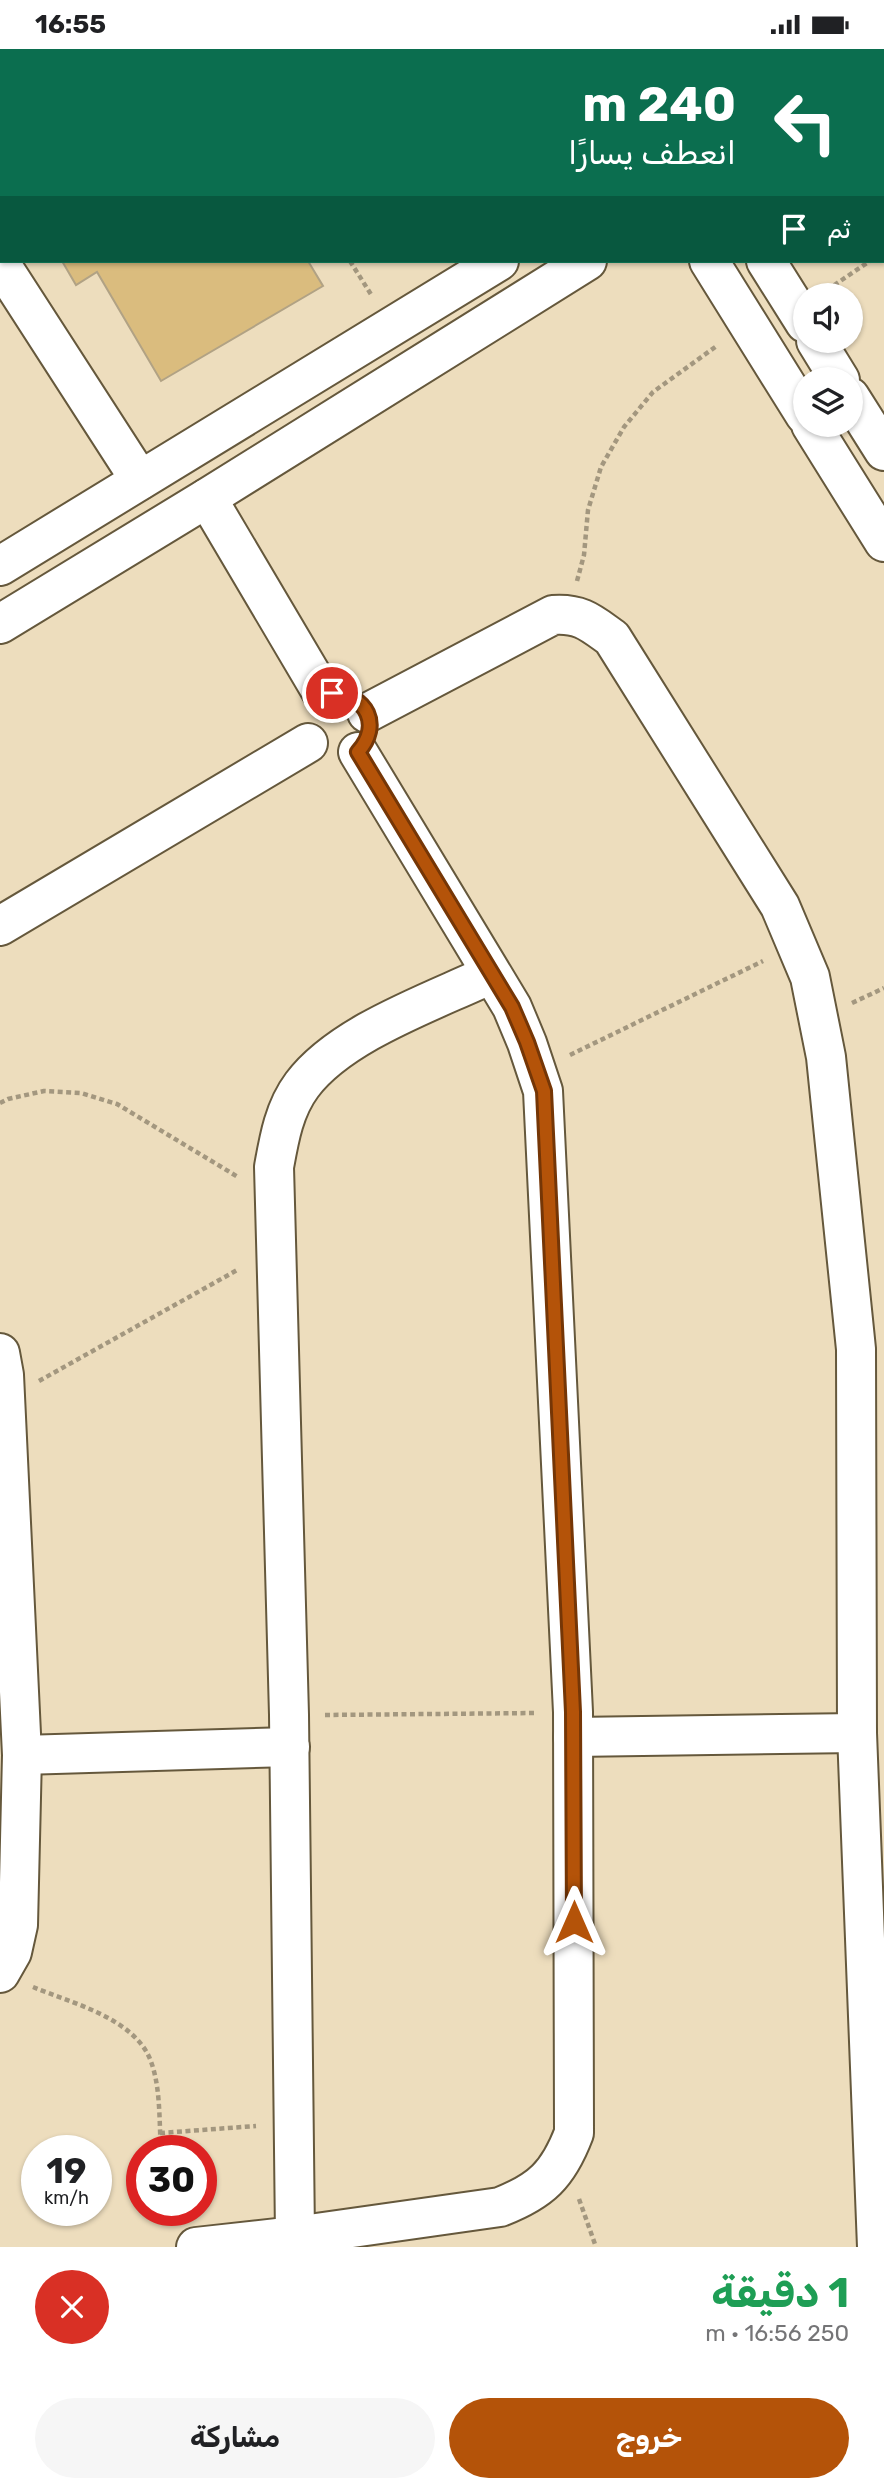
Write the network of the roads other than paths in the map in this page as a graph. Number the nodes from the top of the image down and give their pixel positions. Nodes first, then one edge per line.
1 (0, 263) edge
2 (496, 263) edge
3 (584, 263) edge
4 (710, 263) edge
5 (768, 263) edge
6 (466, 281) junction
7 (793, 296) edge
8 (793, 321) edge
9 (489, 323) junction
10 (751, 330) junction
11 (793, 396) edge
12 (863, 418) edge
13 (818, 437) edge
14 (884, 451) edge
15 (139, 480) junction
16 (208, 498) junction
17 (884, 542) edge
18 (0, 566) edge
19 (0, 624) edge
20 (324, 695) junction
21 (367, 713) junction
22 (308, 743) junction
23 (358, 752) junction
24 (0, 926) edge
25 (491, 974) junction
26 (0, 1353) edge
27 (870, 1464) edge
28 (573, 1725) junction
29 (289, 1731) junction
30 (857, 1733) junction
31 (22, 1755) junction
32 (0, 1973) edge
33 (295, 2236) junction
34 (195, 2247) edge
35 (877, 2247) edge

1 - 15 street
2 - 6 street
3 - 9 street
4 - 10 street
5 - 7 street
6 - 9 street
6 - 15 street
8 - 10 street
9 - 16 street
10 - 11 street
12 - 14 street
13 - 17 street
15 - 18 street
16 - 19 street
16 - 20 street
20 - 21 street
20 - 22 street
21 - 23 street
21 - 27 street
22 - 23 street
22 - 24 street
23 - 25 street
25 - 28 street
25 - 29 street
26 - 31 street
27 - 30 street
28 - 30 street
28 - 33 street
29 - 31 street
29 - 33 street
30 - 35 street
31 - 32 street
33 - 34 street

